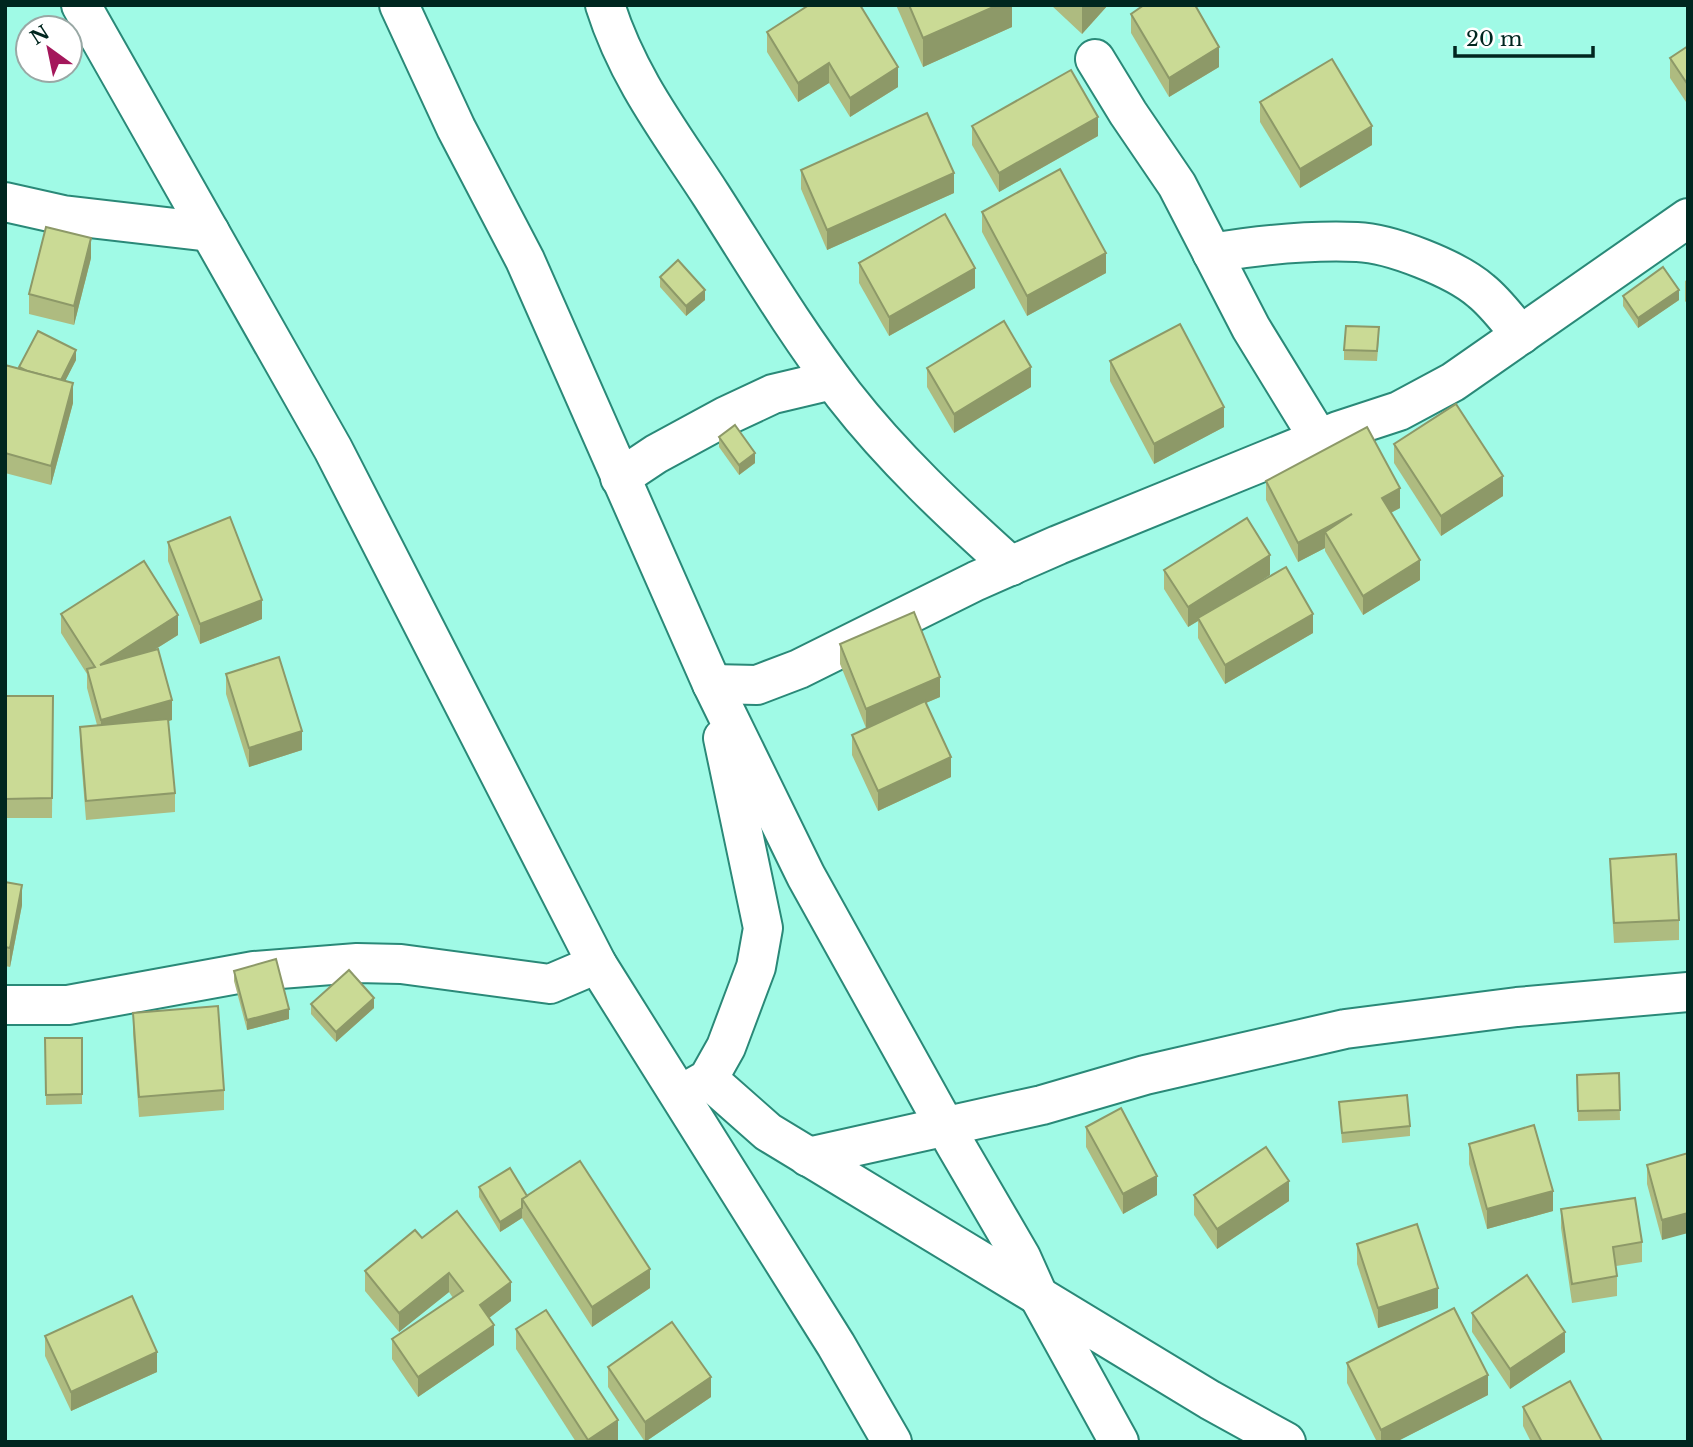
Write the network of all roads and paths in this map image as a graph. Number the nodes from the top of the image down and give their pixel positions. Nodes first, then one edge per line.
1 (81, 5) edge
2 (398, 5) edge
3 (605, 5) edge
4 (1096, 59) dead end
5 (5, 202) edge
6 (1688, 218) edge
7 (210, 232) junction
8 (1212, 253) junction
9 (1521, 335) junction
10 (832, 380) junction
11 (1319, 439) junction
12 (621, 478) junction
13 (1011, 566) junction
14 (712, 684) junction
15 (597, 964) junction
16 (1688, 992) edge
17 (5, 1005) edge
18 (693, 1088) junction
19 (946, 1127) junction
20 (808, 1157) junction
21 (1038, 1296) junction
22 (892, 1442) edge
23 (1119, 1442) edge
24 (1286, 1442) edge

1 - 7 street
2 - 12 street
3 - 10 street
4 - 8 street
5 - 7 street
6 - 9 street
7 - 15 street
8 - 9 street
8 - 11 street
9 - 11 street
10 - 12 street
10 - 13 street
11 - 13 street
12 - 14 street
13 - 14 street
14 - 18 street
14 - 19 street
15 - 17 street
15 - 18 street
16 - 19 street
18 - 20 street
18 - 22 street
19 - 20 street
19 - 21 street
20 - 21 street
21 - 23 street
21 - 24 street

